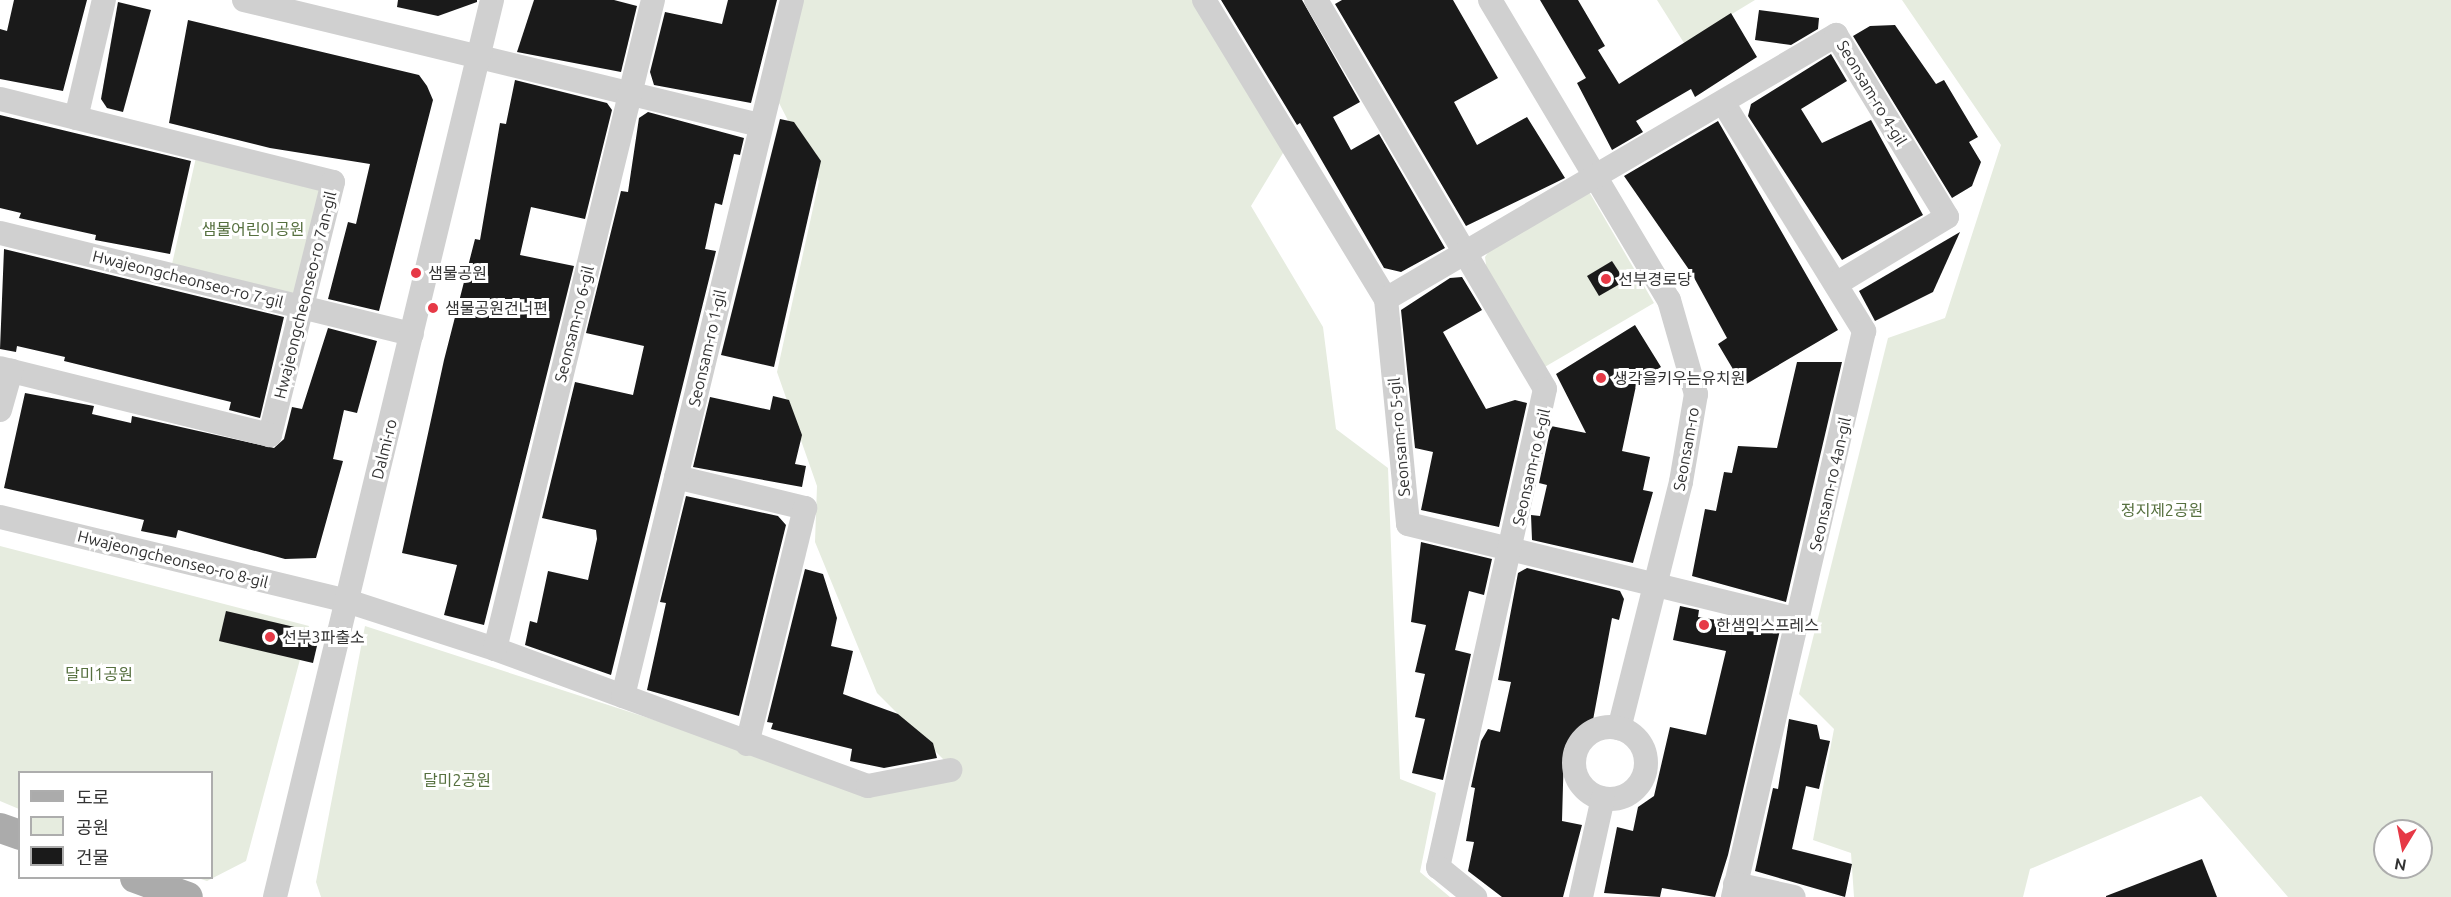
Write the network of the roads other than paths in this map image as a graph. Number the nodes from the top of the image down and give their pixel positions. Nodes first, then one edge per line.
1 (104, 0) edge
2 (244, 0) edge
3 (492, 0) edge
4 (653, 0) edge
5 (792, 0) edge
6 (1204, 0) edge
7 (1316, 0) edge
8 (1490, 0) edge
9 (479, 57) junction
10 (630, 93) junction
11 (0, 99) edge
12 (1724, 104) junction
13 (76, 118) junction
14 (760, 125) junction
15 (1598, 179) junction
16 (0, 233) edge
17 (1465, 253) junction
18 (1836, 284) junction
19 (1386, 298) junction
20 (302, 307) junction
21 (411, 334) junction
22 (5, 369) edge
23 (0, 410) edge
24 (676, 477) junction
25 (0, 517) edge
26 (1512, 551) junction
27 (1655, 586) junction
28 (347, 601) junction
29 (1799, 620) junction
30 (495, 649) junction
31 (623, 696) junction
32 (1619, 729) junction
33 (747, 744) junction
34 (950, 770) dead end
35 (1603, 798) junction
36 (0, 828) edge
37 (18, 834) edge
38 (138, 879) edge
39 (1734, 891) edge
40 (188, 897) edge
41 (275, 897) edge
42 (1475, 897) edge
43 (1581, 897) edge
44 (1794, 897) edge

1 - 13 street
2 - 9 street
3 - 9 street, Dalmi-ro
4 - 10 street, Seonsam-ro 6-gil
5 - 14 street, Seonsam-ro 1-gil
6 - 19 street, Seonsam-ro 5-gil
7 - 17 street, Seonsam-ro 6-gil
8 - 15 street, Seonsam-ro
9 - 10 street
9 - 21 street, Dalmi-ro
10 - 14 street
10 - 30 street, Seonsam-ro 6-gil
11 - 13 street, Hwajeongcheonseo-ro 7an-gil
12 - 15 street, Seonsam-ro 4-gil
12 - 18 street, Seonsam-ro 4an-gil
12 - 18 street, Seonsam-ro 4-gil
13 - 20 street, Hwajeongcheonseo-ro 7an-gil
14 - 24 street, Seonsam-ro 1-gil
15 - 17 street, Seonsam-ro 4-gil
15 - 27 street, Seonsam-ro
16 - 20 street, Hwajeongcheonseo-ro 7-gil
17 - 19 street, Seonsam-ro 4-gil
17 - 26 street, Seonsam-ro 6-gil
18 - 29 street, Seonsam-ro 4an-gil
19 - 26 street, Seonsam-ro 5-gil
20 - 21 street, Hwajeongcheonseo-ro 7-gil
20 - 22 street, Hwajeongcheonseo-ro 7an-gil
21 - 28 street, Dalmi-ro
22 - 23 street
24 - 31 street, Seonsam-ro 1-gil
24 - 33 street
25 - 28 street, Hwajeongcheonseo-ro 8-gil
26 - 27 street, Seonsam-ro 5-gil
26 - 42 street, Seonsam-ro 6-gil
27 - 29 street, Seonsam-ro 5-gil
27 - 32 street, Seonsam-ro
28 - 30 street, Hwajeongcheonseo-ro 8-gil
28 - 41 street, Dalmi-ro
29 - 39 street, Seonsam-ro 4an-gil
30 - 31 street, Hwajeongcheonseo-ro 8-gil
31 - 33 street, Hwajeongcheonseo-ro 8-gil
32 - 35 street
32 - 35 street
33 - 34 street
35 - 43 street
36 - 37 main road
38 - 40 main road
39 - 44 street

